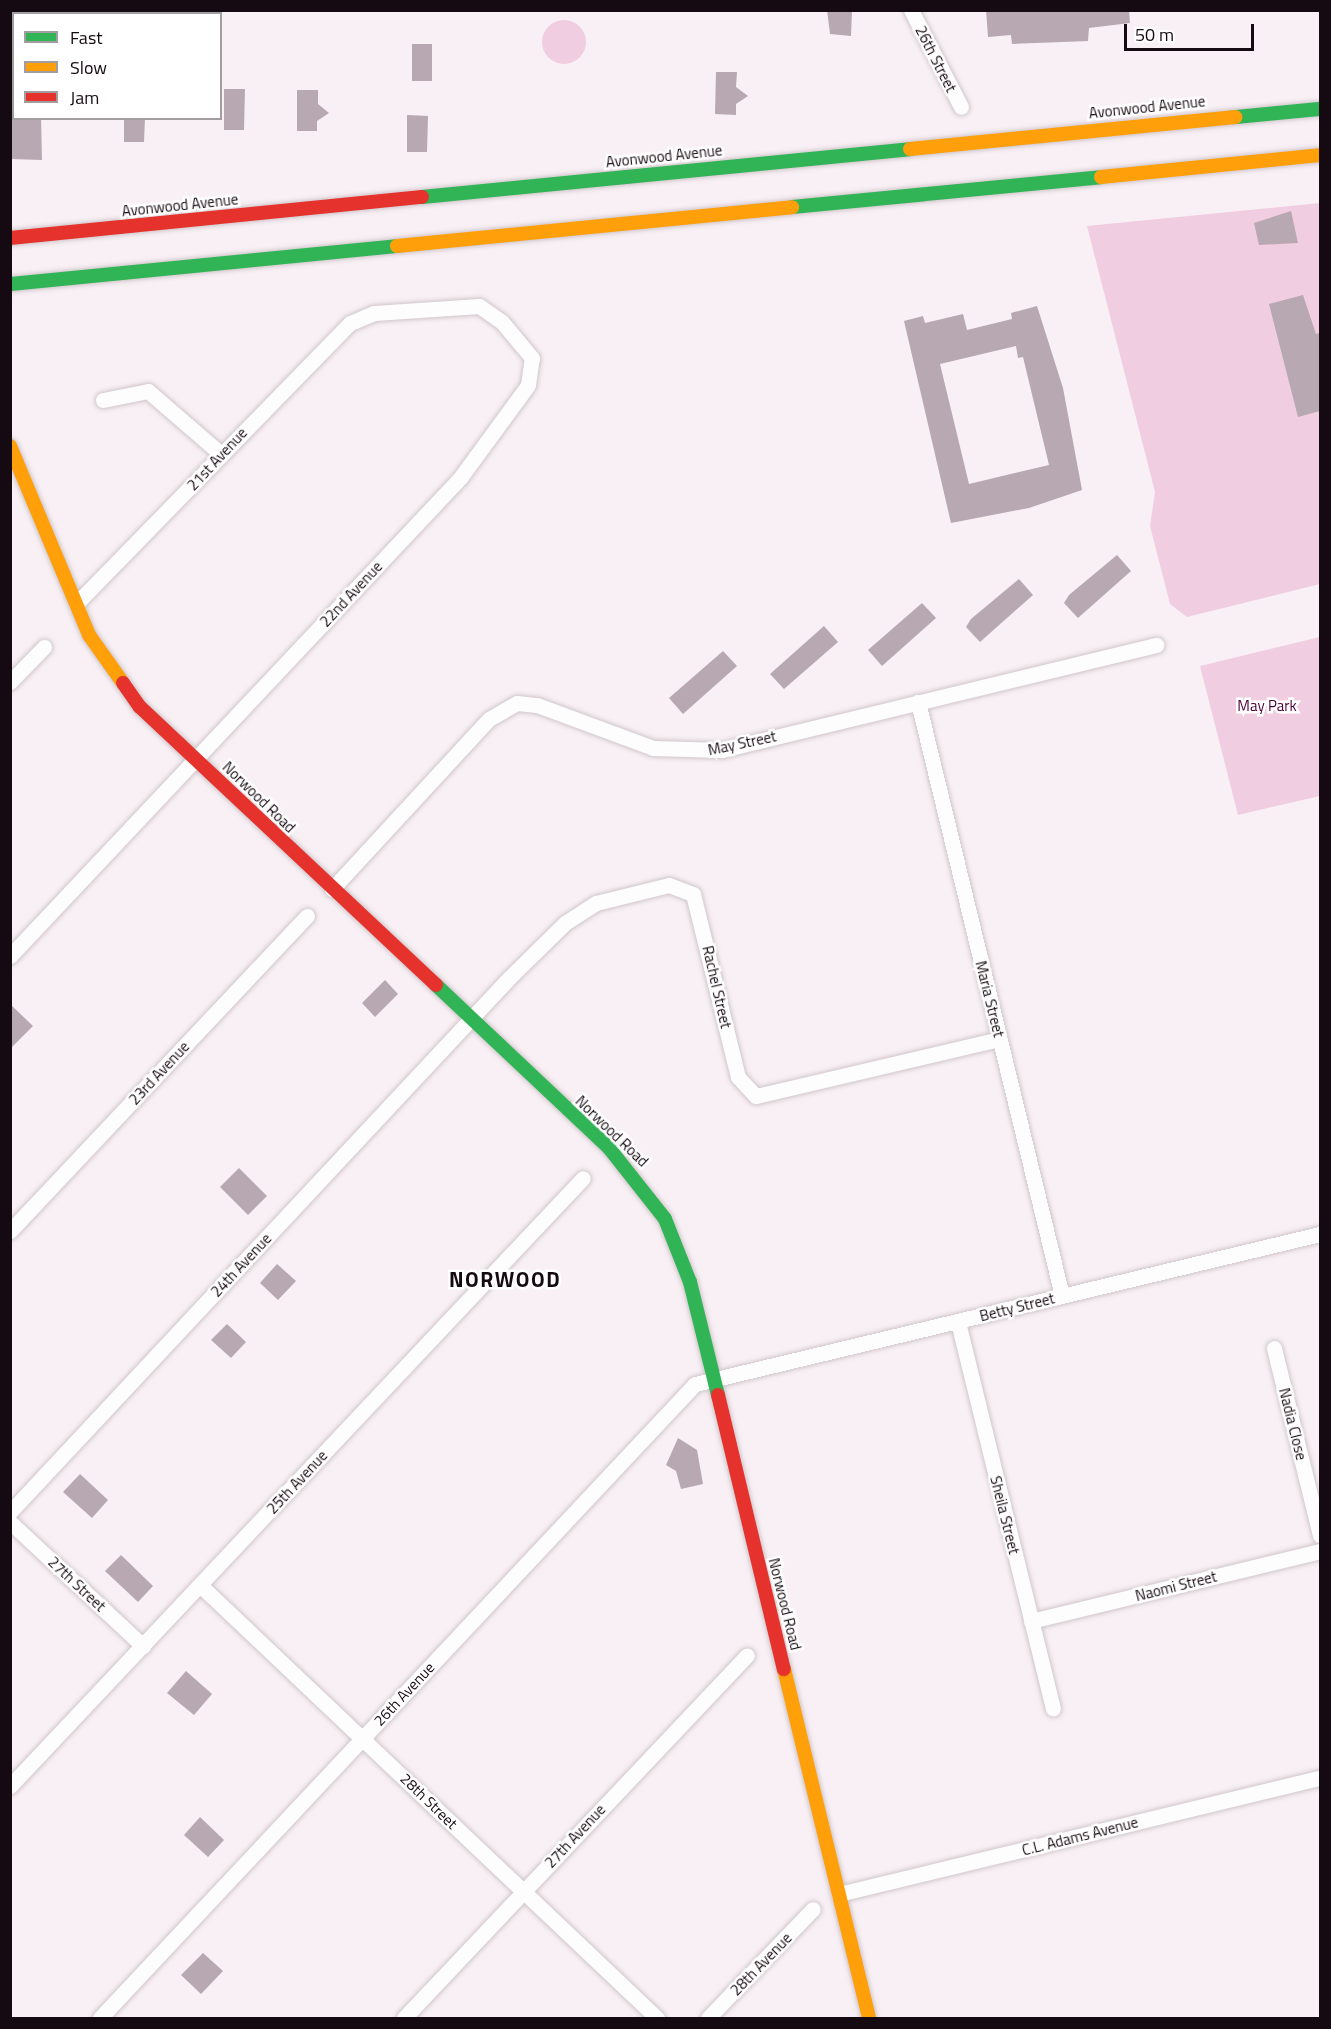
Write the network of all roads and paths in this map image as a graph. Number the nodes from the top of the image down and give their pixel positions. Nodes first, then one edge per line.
1 (911, 10) edge
2 (961, 107) dead end
3 (1320, 109) edge
4 (1320, 155) edge
5 (10, 238) edge
6 (10, 284) edge
7 (361, 317) joint
8 (103, 400) dead end
9 (10, 446) edge
10 (221, 454) junction
11 (76, 604) junction
12 (1156, 645) dead end
13 (44, 646) dead end
14 (10, 682) edge
15 (918, 702) junction
16 (194, 758) junction
17 (332, 889) junction
18 (307, 916) dead end
19 (10, 956) edge
20 (471, 1019) junction
21 (999, 1039) junction
22 (583, 1179) dead end
23 (10, 1231) edge
24 (1320, 1234) edge
25 (1062, 1296) junction
26 (957, 1322) junction
27 (1274, 1348) dead end
28 (714, 1380) junction
29 (10, 1512) edge
30 (10, 1522) edge
31 (1320, 1535) edge
32 (1320, 1551) edge
33 (200, 1585) junction
34 (1031, 1621) junction
35 (143, 1646) junction
36 (747, 1655) dead end
37 (1053, 1709) dead end
38 (363, 1738) junction
39 (1320, 1778) edge
40 (10, 1786) edge
41 (523, 1891) junction
42 (839, 1894) junction
43 (813, 1909) dead end
44 (100, 2019) edge
45 (404, 2019) edge
46 (657, 2019) edge
47 (708, 2019) edge
48 (869, 2019) edge

1 - 2 street, 26th Street
3 - 5 main road, Avonwood Avenue
4 - 6 main road
7 - 10 street, 21st Avenue
7 - 16 street, 22nd Avenue
8 - 10 street
9 - 11 main road, Norwood Road
10 - 11 street, 21st Avenue
11 - 16 main road, Norwood Road
12 - 15 street, May Street
13 - 14 street
15 - 17 street, May Street
15 - 21 street, Maria Street
16 - 17 main road, Norwood Road
16 - 19 street, 22nd Avenue
17 - 20 main road, Norwood Road
18 - 23 street, 23rd Avenue
20 - 21 street, Rachel Street
20 - 28 main road, Norwood Road
20 - 29 street, 24th Avenue
21 - 25 street, Maria Street
22 - 33 street, 25th Avenue
24 - 25 street, Betty Street
25 - 26 street, Betty Street
26 - 28 street, Betty Street
26 - 34 street, Sheila Street
27 - 31 street, Nadia Close
28 - 38 street, 26th Avenue
28 - 42 main road, Norwood Road
30 - 35 street, 27th Street
32 - 34 street, Naomi Street
33 - 35 street, 25th Avenue
33 - 38 street, 28th Street
34 - 37 street, Sheila Street
35 - 40 street, 25th Avenue
36 - 41 street, 27th Avenue
38 - 41 street, 28th Street
38 - 44 street, 26th Avenue
39 - 42 street, C.L. Adams Avenue
41 - 45 street, 27th Avenue
41 - 46 street, 28th Street
42 - 48 main road, Norwood Road
43 - 47 street, 28th Avenue

